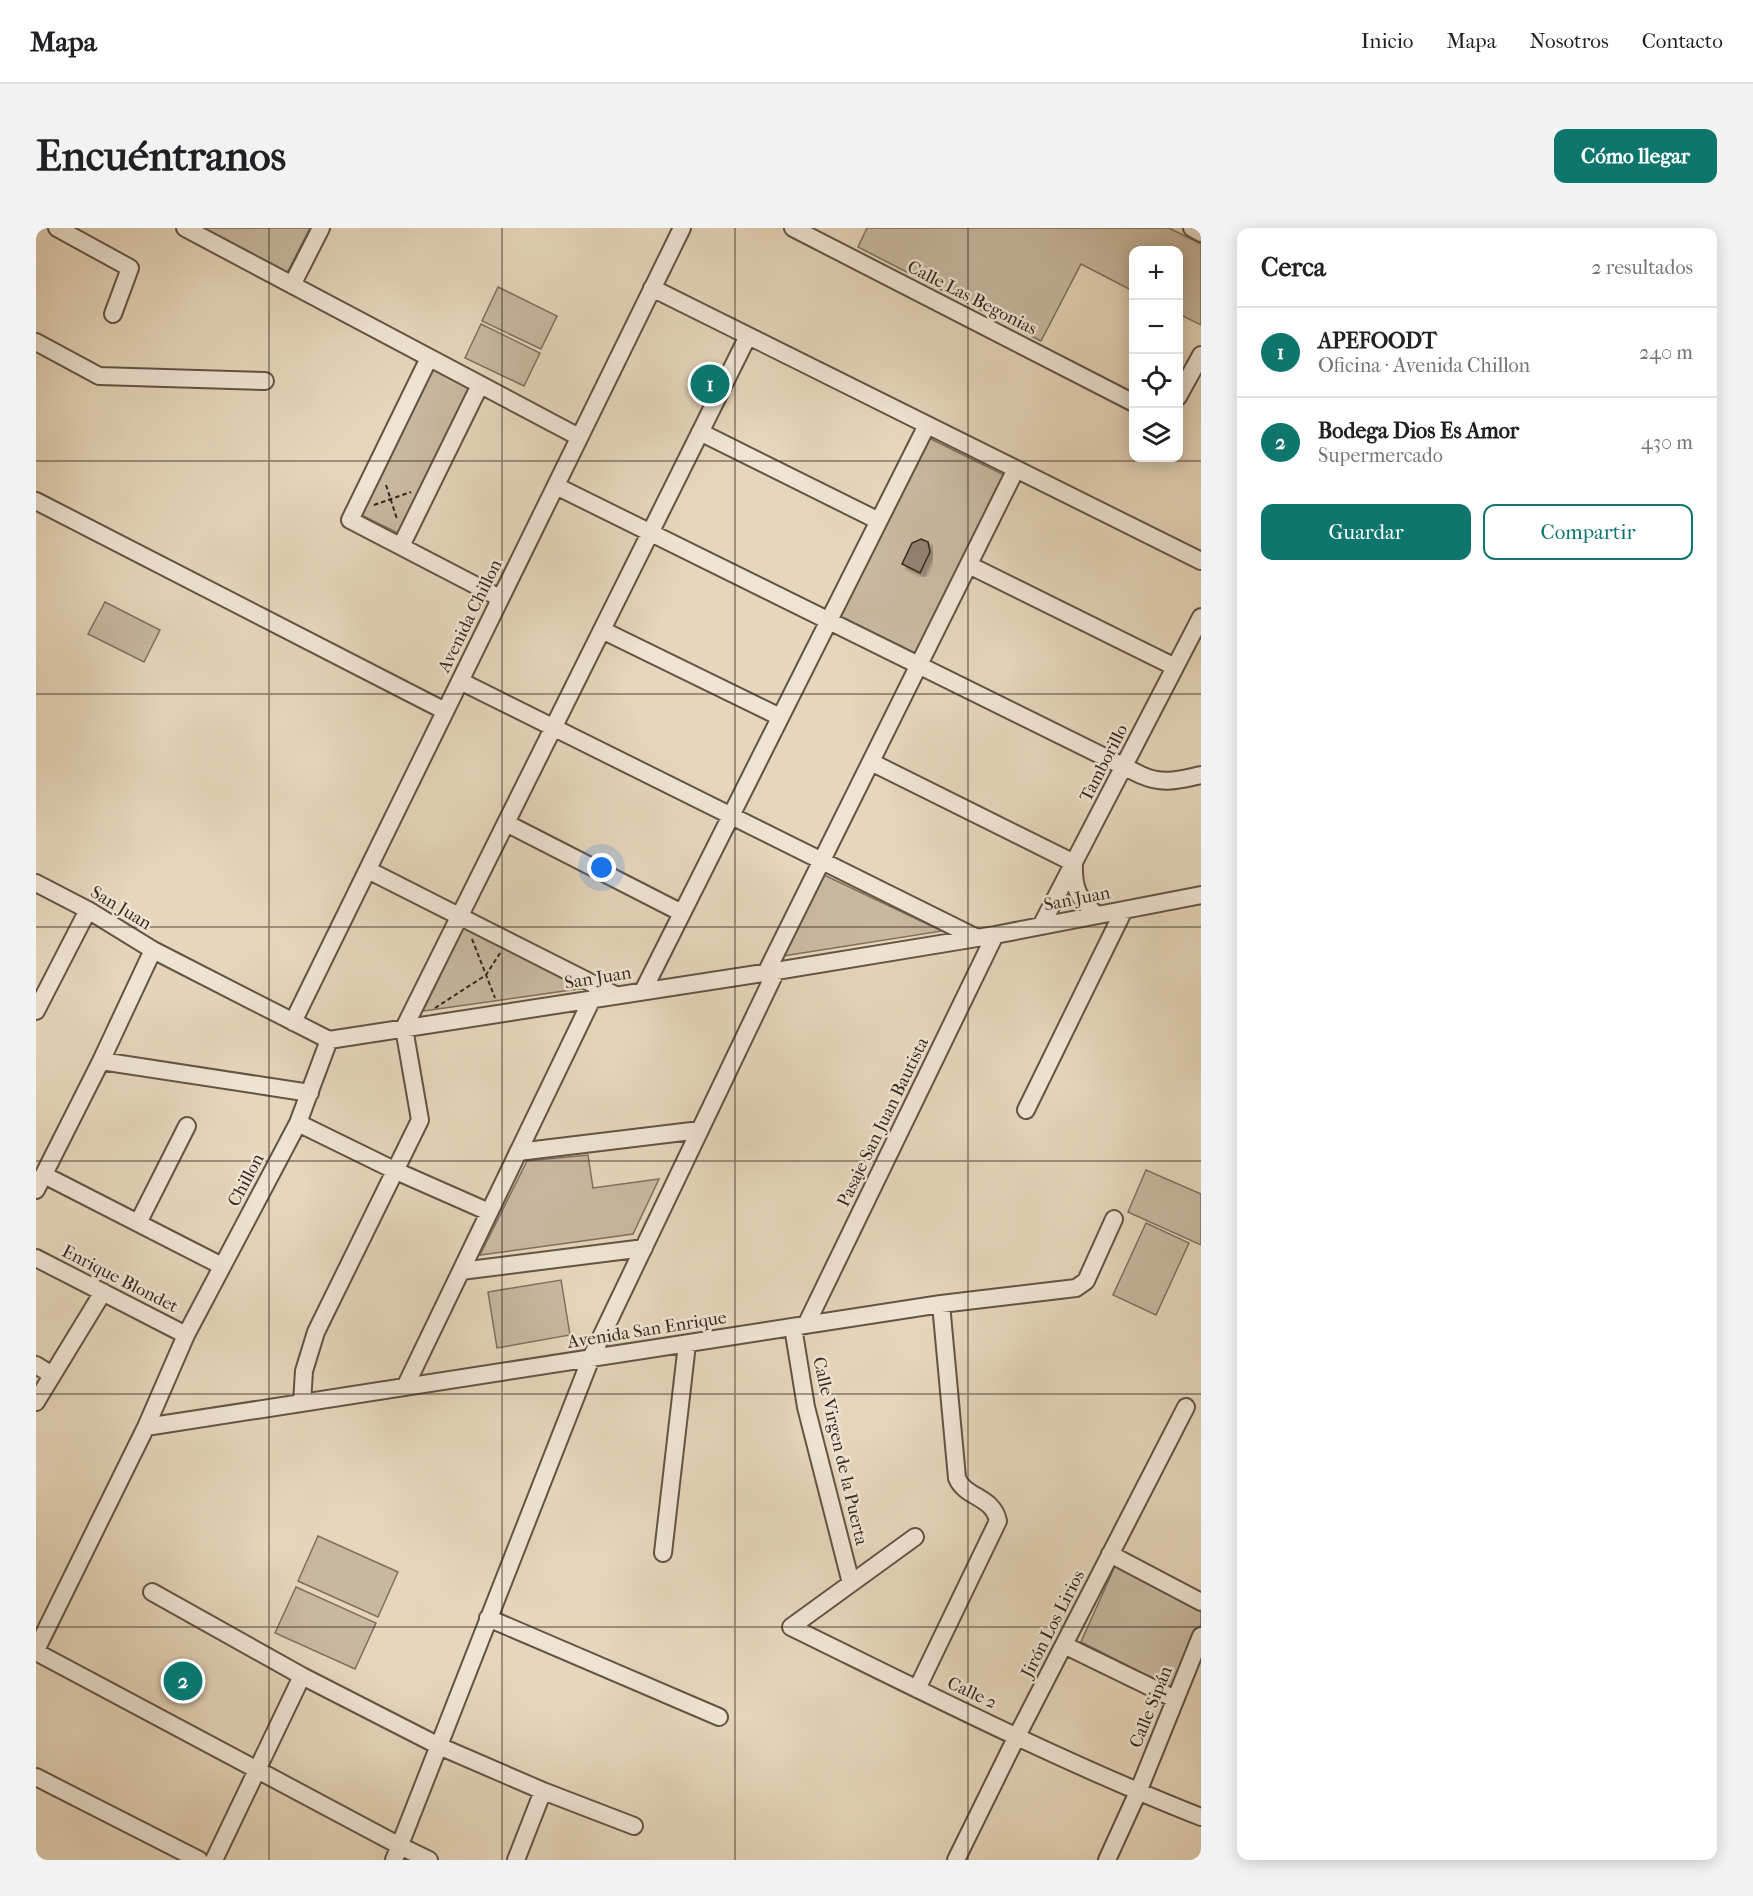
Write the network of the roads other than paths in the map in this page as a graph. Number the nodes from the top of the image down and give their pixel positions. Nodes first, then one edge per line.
1 (57, 228) edge
2 (185, 228) edge
3 (321, 228) edge
4 (682, 228) edge
5 (1192, 228) edge
6 (804, 230) edge
7 (1201, 233) edge
8 (292, 285) junction
9 (652, 288) junction
10 (113, 314) dead end
11 (748, 336) junction
12 (36, 342) edge
13 (1201, 355) edge
14 (429, 358) junction
15 (265, 381) dead end
16 (480, 385) junction
17 (1183, 389) edge
18 (1129, 400) edge
19 (927, 425) junction
20 (700, 432) junction
21 (579, 438) junction
22 (1016, 469) junction
23 (556, 486) junction
24 (36, 501) edge
25 (879, 520) junction
26 (650, 532) junction
27 (402, 544) junction
28 (1201, 561) edge
29 (969, 565) junction
30 (500, 598) junction
31 (1201, 617) edge
32 (828, 621) junction
33 (602, 630) junction
34 (919, 666) junction
35 (1175, 667) junction
36 (460, 681) junction
37 (445, 711) junction
38 (780, 717) junction
39 (553, 727) junction
40 (871, 762) junction
41 (1123, 767) junction
42 (1201, 775) edge
43 (731, 816) junction
44 (506, 823) junction
45 (822, 861) junction
46 (1074, 863) junction
47 (368, 870) junction
48 (36, 883) edge
49 (1201, 895) edge
50 (88, 910) junction
51 (1124, 910) junction
52 (682, 913) junction
53 (460, 915) junction
54 (1097, 915) junction
55 (1041, 926) junction
56 (996, 935) junction
57 (977, 938) junction
58 (153, 950) junction
59 (771, 972) junction
60 (643, 991) junction
61 (615, 995) junction
62 (592, 999) junction
63 (36, 1011) edge
64 (293, 1022) junction
65 (404, 1028) junction
66 (329, 1040) junction
67 (101, 1061) junction
68 (310, 1093) junction
69 (1026, 1110) dead end
70 (298, 1123) junction
71 (187, 1126) dead end
72 (700, 1130) junction
73 (518, 1152) junction
74 (396, 1171) junction
75 (44, 1174) junction
76 (36, 1190) edge
77 (489, 1212) junction
78 (1114, 1219) dead end
79 (138, 1223) junction
80 (644, 1248) junction
81 (36, 1258) edge
82 (222, 1266) junction
83 (461, 1271) junction
84 (103, 1292) junction
85 (941, 1304) junction
86 (800, 1326) junction
87 (186, 1335) junction
88 (687, 1344) junction
89 (591, 1358) junction
90 (36, 1365) edge
91 (52, 1375) junction
92 (405, 1388) junction
93 (36, 1402) edge
94 (302, 1403) junction
95 (1186, 1407) dead end
96 (146, 1427) junction
97 (915, 1537) dead end
98 (663, 1553) dead end
99 (1110, 1554) junction
100 (851, 1583) junction
101 (152, 1592) dead end
102 (1201, 1602) edge
103 (488, 1618) junction
104 (1201, 1636) edge
105 (1064, 1646) junction
106 (36, 1651) edge
107 (302, 1676) junction
108 (917, 1689) junction
109 (1175, 1699) junction
110 (720, 1717) dead end
111 (1017, 1736) junction
112 (439, 1746) junction
113 (257, 1770) junction
114 (36, 1777) edge
115 (543, 1791) junction
116 (1138, 1792) junction
117 (1201, 1817) edge
118 (634, 1826) dead end
119 (397, 1853) edge
120 (199, 1860) edge
121 (214, 1860) edge
122 (429, 1860) edge
123 (516, 1860) edge
124 (956, 1860) edge
125 (1107, 1860) edge

1 - 10 street
2 - 8 street
3 - 8 street
4 - 9 street, Avenida Chillon
5 - 7 street
6 - 18 street, Calle Las Begonias
8 - 14 street
9 - 11 street
9 - 21 street, Avenida Chillon
11 - 19 street
11 - 20 street
12 - 15 street
13 - 17 street
14 - 16 street
14 - 27 street
16 - 21 street
16 - 27 street
19 - 22 street
19 - 25 street
20 - 25 street
20 - 26 street
21 - 23 street, Avenida Chillon
22 - 28 street
22 - 29 street
23 - 26 street
23 - 30 street, Avenida Chillon
24 - 37 street
25 - 32 street
26 - 32 street
26 - 33 street
27 - 30 street
29 - 34 street
29 - 35 street
30 - 36 street, Avenida Chillon
31 - 35 street, Tamborillo
32 - 34 street
32 - 38 street
33 - 38 street
33 - 39 street
34 - 40 street
34 - 41 street
35 - 41 street, Tamborillo
36 - 37 street, Avenida Chillon
36 - 39 street
37 - 47 street, Avenida Chillon
38 - 43 street
39 - 43 street
39 - 44 street
40 - 45 street
40 - 46 street
41 - 42 street
41 - 46 street, Tamborillo
43 - 45 street
43 - 52 street
44 - 52 street
44 - 53 street
45 - 57 street
45 - 59 street
46 - 54 street
46 - 55 street, Tamborillo
47 - 53 street
47 - 64 street, Avenida Chillon
48 - 50 street, San Juan
49 - 51 street, San Juan
50 - 58 street, San Juan
50 - 63 street
51 - 54 street, San Juan
51 - 69 street
52 - 60 street
53 - 61 street
53 - 65 street
54 - 55 street, San Juan
55 - 56 street, San Juan
56 - 57 street, San Juan
56 - 86 street, Pasaje San Juan Bautista
57 - 59 street, San Juan
58 - 64 street, San Juan
58 - 67 street
59 - 60 street, San Juan
59 - 72 street
60 - 61 street, San Juan
61 - 62 street, San Juan
62 - 65 street, San Juan
62 - 73 street
64 - 66 street, San Juan
65 - 66 street, San Juan
65 - 74 street
66 - 68 street, Chillon
67 - 68 street
67 - 75 street
68 - 70 street, Chillon
70 - 74 street
70 - 82 street, Chillon
71 - 79 street
72 - 73 street
72 - 80 street
73 - 77 street
74 - 77 street
74 - 94 street
75 - 76 street
75 - 79 street
77 - 83 street
78 - 85 street, Avenida San Enrique
79 - 82 street
80 - 83 street
80 - 89 street
81 - 84 street, Enrique Blondet
82 - 87 street, Chillon
83 - 92 street
84 - 87 street, Enrique Blondet
84 - 91 street
85 - 86 street, Avenida San Enrique
85 - 108 street
86 - 88 street, Avenida San Enrique
86 - 100 street, Calle Virgen de la Puerta
87 - 96 street, Chillon
88 - 89 street, Avenida San Enrique
88 - 98 street
89 - 92 street, Avenida San Enrique
89 - 103 street
90 - 91 street
91 - 93 street
92 - 94 street, Avenida San Enrique
94 - 96 street, Avenida San Enrique
95 - 99 street, Jirón Los Lirios
96 - 106 street, Chillon
97 - 100 street
99 - 102 street
99 - 105 street, Jirón Los Lirios
100 - 108 street, Calle 2
101 - 107 street
103 - 110 street
103 - 112 street
104 - 109 street, Calle Sipán
105 - 109 street
105 - 111 street, Jirón Los Lirios
106 - 113 street
107 - 112 street
107 - 113 street
108 - 111 street, Calle 2
109 - 116 street, Calle Sipán
111 - 116 street, Calle 2
111 - 124 street, Jirón Los Lirios
112 - 115 street
112 - 119 street
113 - 119 street
113 - 121 street
114 - 120 street
115 - 118 street
115 - 123 street
116 - 117 street, Calle 2
116 - 125 street, Calle Sipán
119 - 122 street

